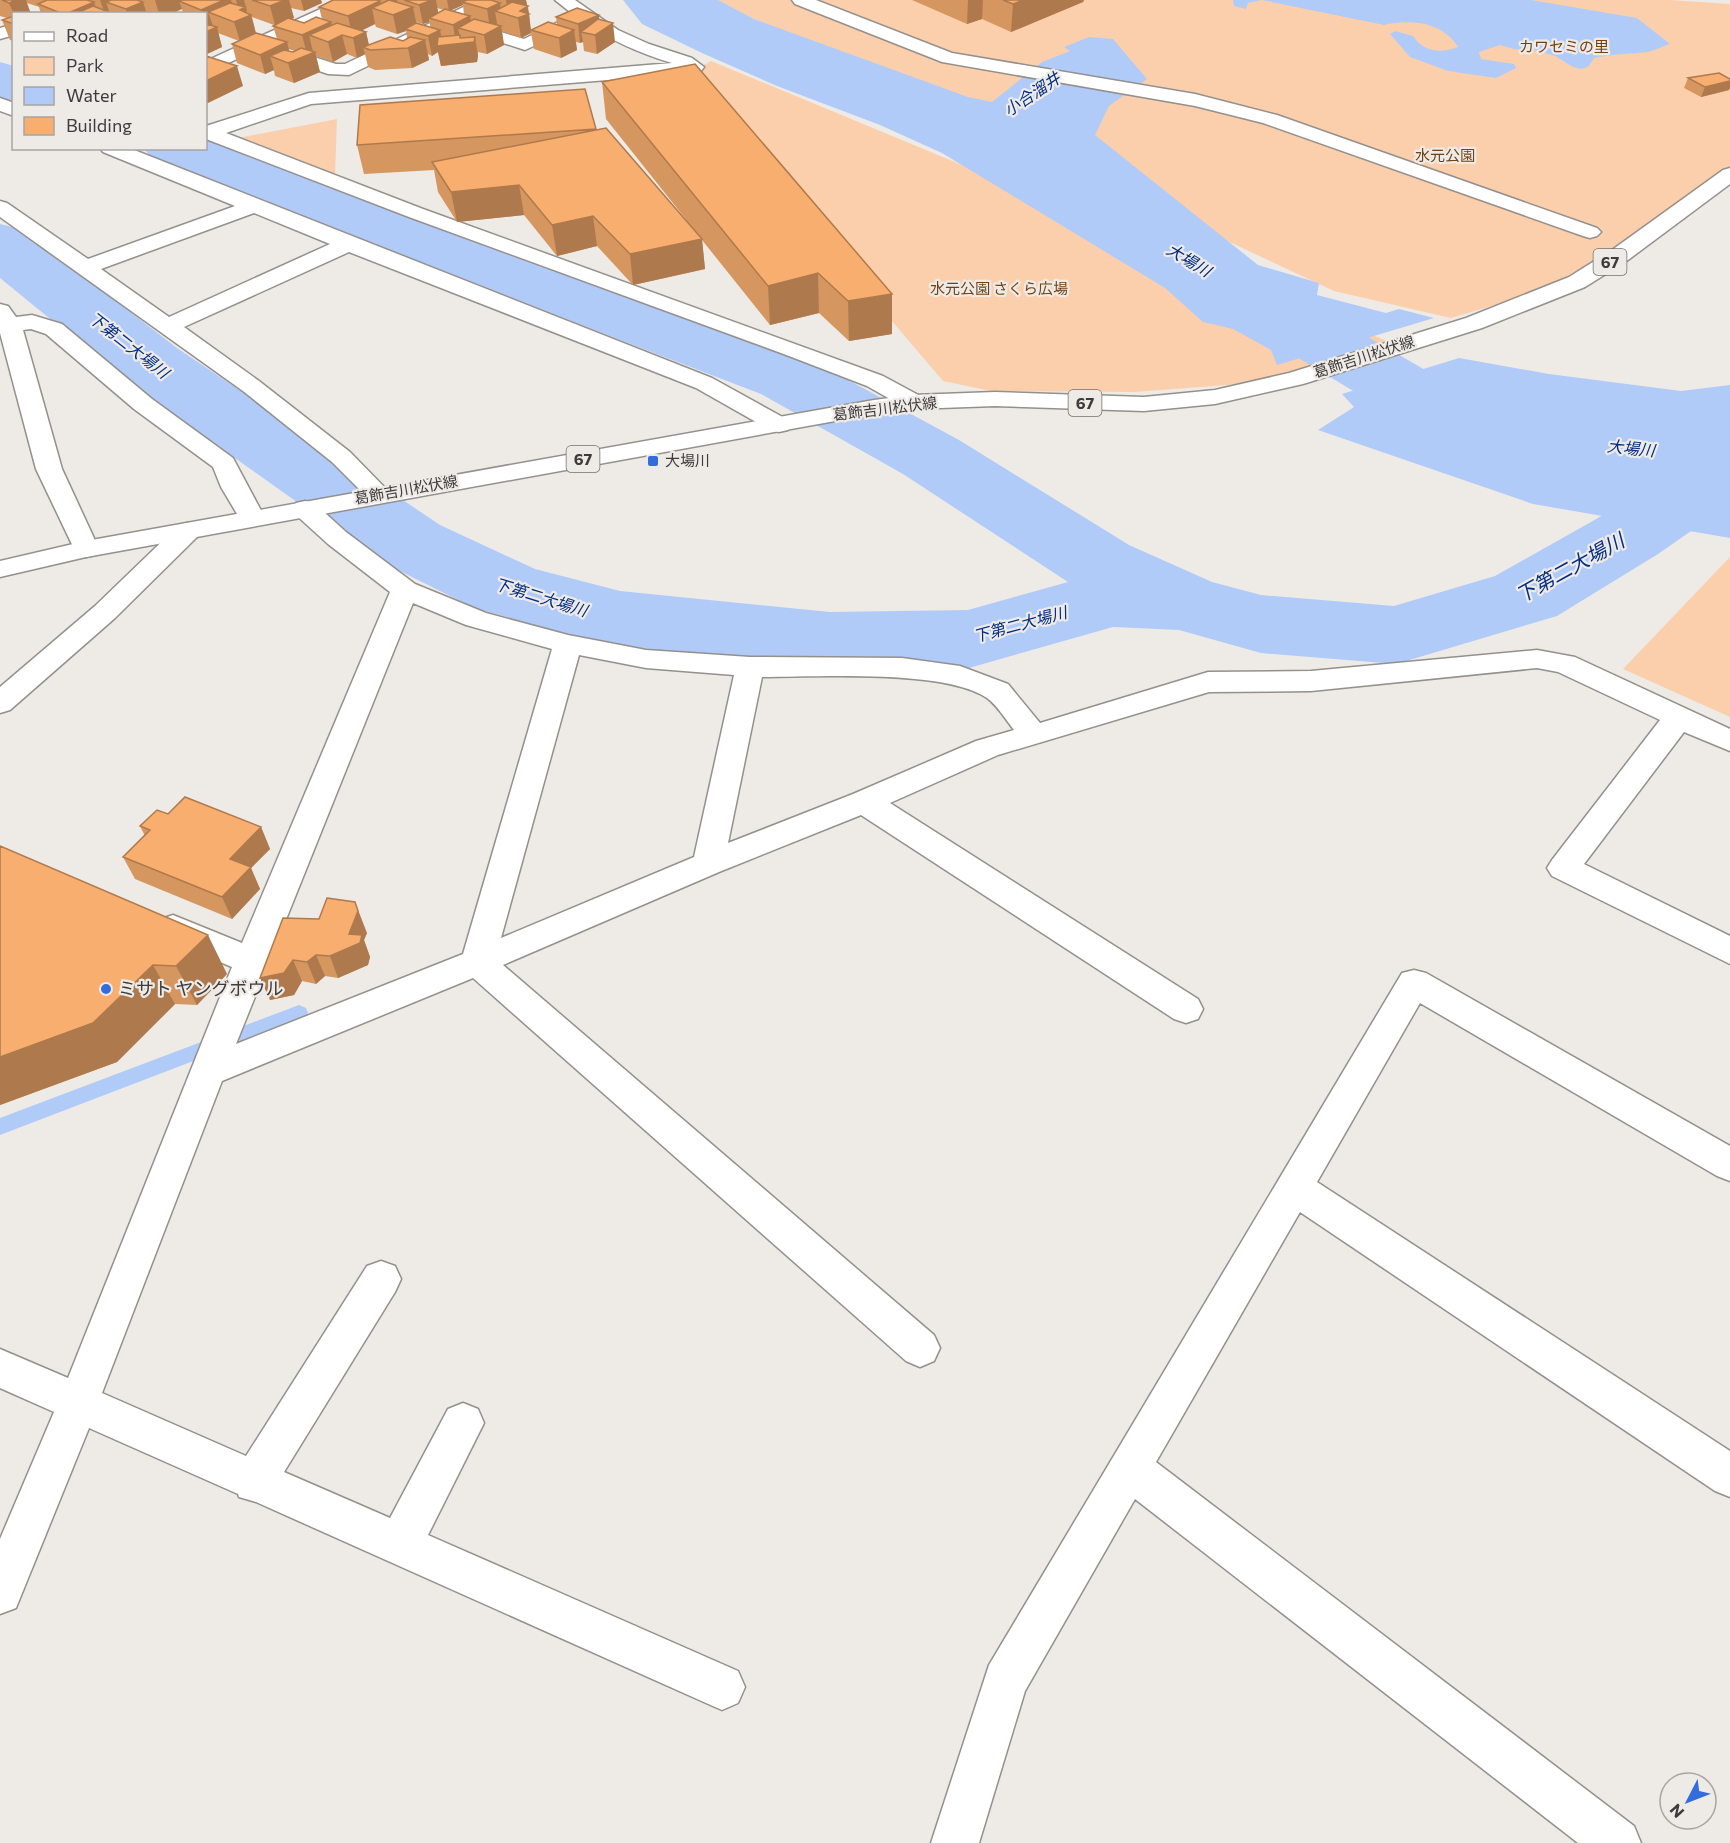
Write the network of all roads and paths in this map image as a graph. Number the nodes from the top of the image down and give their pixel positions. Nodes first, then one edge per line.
1 (354, 0) edge
2 (492, 0) edge
3 (564, 0) edge
4 (801, 0) edge
5 (585, 16) junction
6 (446, 21) junction
7 (12, 32) edge
8 (2, 44) edge
9 (257, 44) junction
10 (207, 68) edge
11 (207, 133) edge
12 (207, 133) edge
13 (115, 150) edge
14 (1730, 174) edge
15 (254, 206) junction
16 (0, 207) edge
17 (1590, 232) dead end
18 (348, 244) junction
19 (87, 267) junction
20 (3, 320) edge
21 (168, 326) junction
22 (914, 402) junction
23 (783, 424) junction
24 (379, 495) junction
25 (311, 508) junction
26 (252, 518) junction
27 (188, 531) junction
28 (86, 549) junction
29 (0, 568) edge
30 (405, 590) junction
31 (568, 644) junction
32 (750, 667) junction
33 (0, 704) edge
34 (1679, 717) junction
35 (1034, 735) junction
36 (1730, 741) edge
37 (864, 802) junction
38 (708, 864) junction
39 (142, 915) edge
40 (1730, 951) edge
41 (251, 961) junction
42 (477, 962) junction
43 (1186, 1009) dead end
44 (210, 1070) junction
45 (1730, 1166) edge
46 (1295, 1188) junction
47 (381, 1279) dead end
48 (920, 1348) dead end
49 (0, 1368) edge
50 (78, 1403) junction
51 (463, 1423) dead end
52 (1130, 1468) junction
53 (1730, 1476) edge
54 (254, 1482) junction
55 (400, 1544) junction
56 (0, 1592) edge
57 (722, 1687) dead end
58 (960, 1840) edge
59 (1617, 1843) edge

1 - 9 street
2 - 6 street
3 - 5 street
4 - 17 street
5 - 6 street
5 - 11 street
6 - 9 street
7 - 8 street
9 - 10 street
12 - 22 street
13 - 15 street
14 - 22 street, 葛飾吉川松伏線 / 67
15 - 18 street
15 - 19 street
16 - 19 street
18 - 21 street
18 - 23 street
19 - 21 street
20 - 26 street
20 - 28 street
21 - 24 street
22 - 23 street, 葛飾吉川松伏線 / 67
23 - 24 street, 葛飾吉川松伏線 / 67
24 - 25 street, 葛飾吉川松伏線 / 67
25 - 26 street, 葛飾吉川松伏線 / 67
25 - 30 street
26 - 27 street, 葛飾吉川松伏線 / 67
27 - 28 street, 葛飾吉川松伏線 / 67
27 - 33 street
28 - 29 street, 葛飾吉川松伏線 / 67
30 - 31 street
30 - 41 street
31 - 32 street
31 - 42 street
32 - 35 street
32 - 38 street
34 - 35 street
34 - 36 street
34 - 40 street
35 - 37 street
37 - 38 street
37 - 43 street
38 - 42 street
39 - 41 street
41 - 44 street
42 - 44 street
42 - 48 street
44 - 50 street
45 - 46 street
46 - 52 street
46 - 53 street
47 - 54 street
49 - 50 street
50 - 54 street
50 - 56 street
51 - 55 street
52 - 58 street
52 - 59 street
54 - 55 street
55 - 57 street

